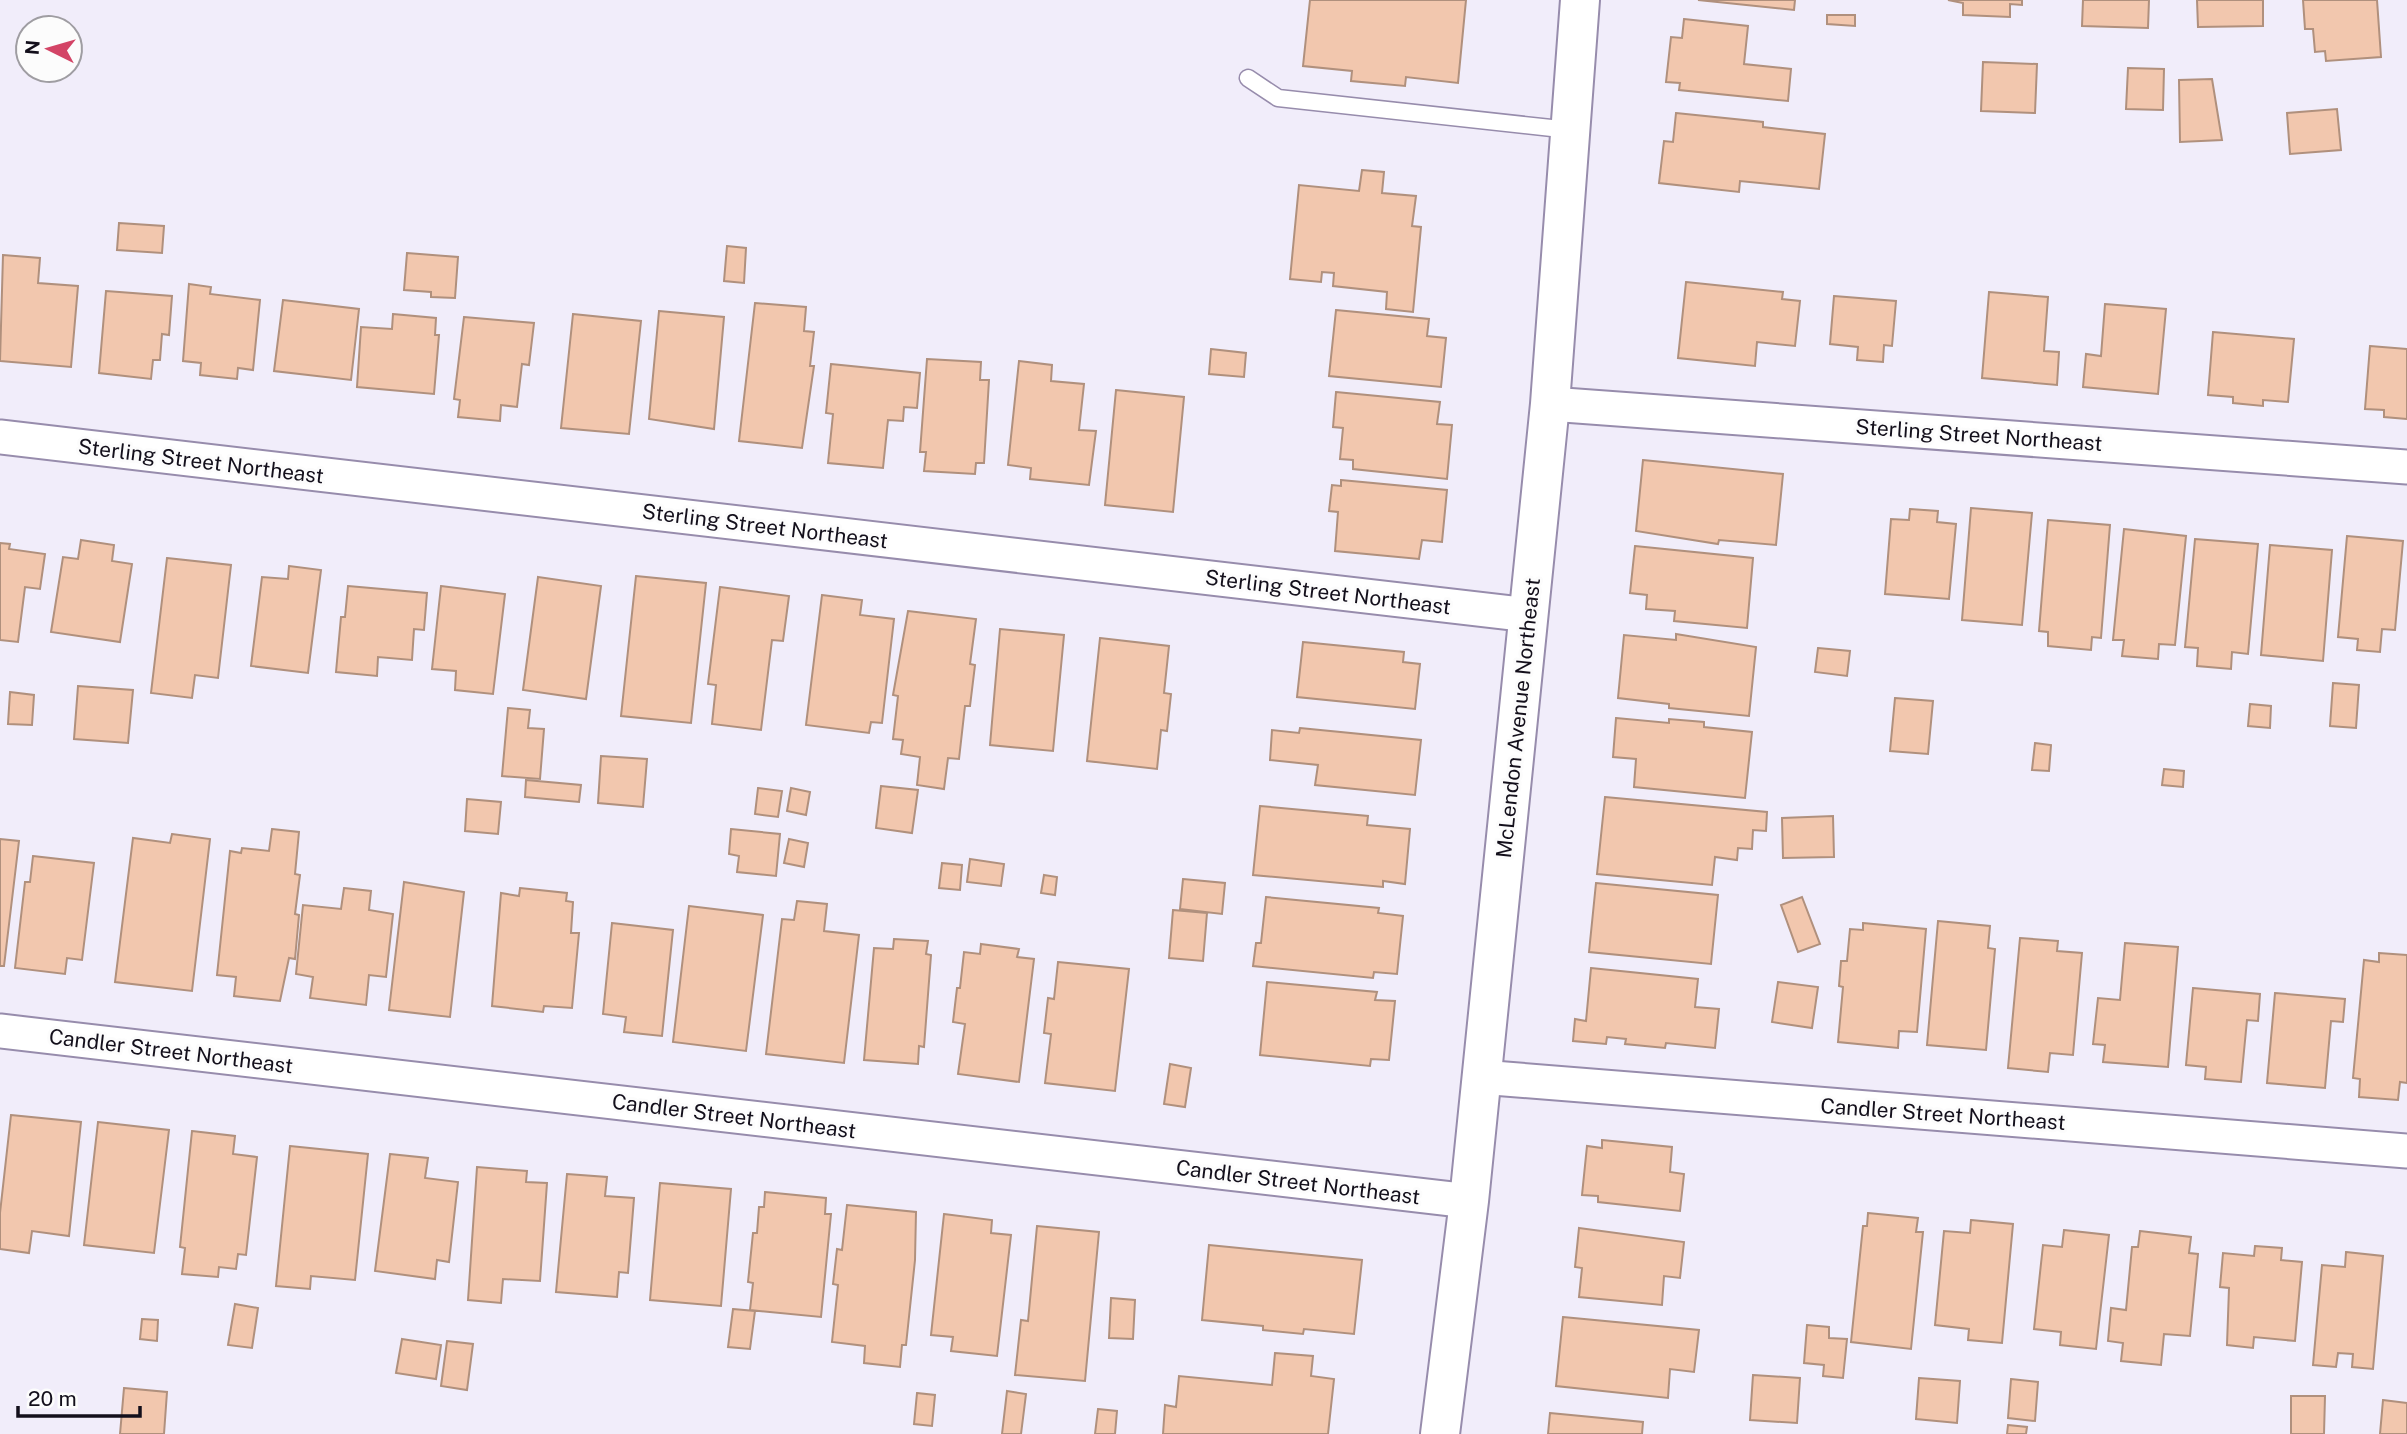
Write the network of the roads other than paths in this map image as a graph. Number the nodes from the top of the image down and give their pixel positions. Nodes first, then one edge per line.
1 (1580, 0) edge
2 (1248, 78) dead end
3 (1570, 130) junction
4 (1550, 404) junction
5 (0, 438) edge
6 (2407, 467) edge
7 (1529, 615) junction
8 (0, 1031) edge
9 (1480, 1077) junction
10 (2407, 1151) edge
11 (1469, 1201) junction
12 (1440, 1434) edge

1 - 3 street, McLendon Avenue Northeast
2 - 3 lane
3 - 4 street, McLendon Avenue Northeast
4 - 6 street, Sterling Street Northeast
4 - 7 street, McLendon Avenue Northeast
5 - 7 street, Sterling Street Northeast
7 - 9 street, McLendon Avenue Northeast
8 - 11 street, Candler Street Northeast
9 - 10 street, Candler Street Northeast
9 - 11 street, McLendon Avenue Northeast
11 - 12 street, McLendon Avenue Northeast

